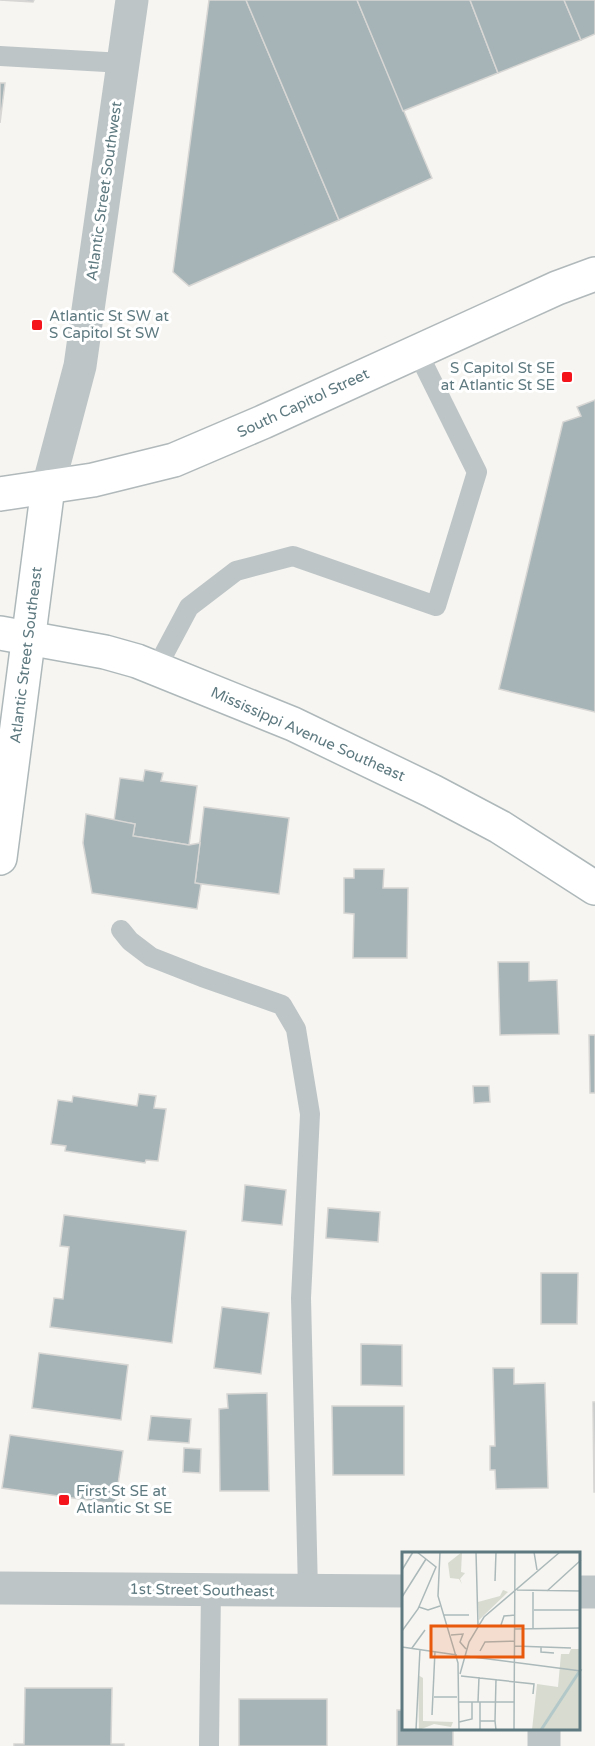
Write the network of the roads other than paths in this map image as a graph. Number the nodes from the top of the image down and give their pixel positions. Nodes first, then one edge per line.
1 (132, 0) edge
2 (0, 56) edge
3 (123, 63) junction
4 (595, 274) edge
5 (417, 351) junction
6 (48, 487) junction
7 (0, 494) edge
8 (14, 636) edge
9 (156, 669) junction
10 (0, 858) edge
11 (595, 888) edge
12 (121, 930) dead end
13 (0, 1588) edge
14 (211, 1589) junction
15 (308, 1591) junction
16 (402, 1591) edge
17 (209, 1746) edge

1 - 3 street, Atlantic Street Southwest
2 - 3 lane
3 - 6 street, Atlantic Street Southwest
4 - 5 main road, South Capitol Street
5 - 6 main road, South Capitol Street
5 - 9 lane
6 - 7 main road, South Capitol Street
6 - 8 main road, Atlantic Street Southeast
8 - 9 main road, Mississippi Avenue Southeast
8 - 10 main road, Atlantic Street Southeast
9 - 11 main road, Mississippi Avenue Southeast
12 - 15 lane
13 - 14 street, 1st Street Southeast
14 - 15 street, 1st Street Southeast
14 - 17 lane
15 - 16 street, 1st Street Southeast

